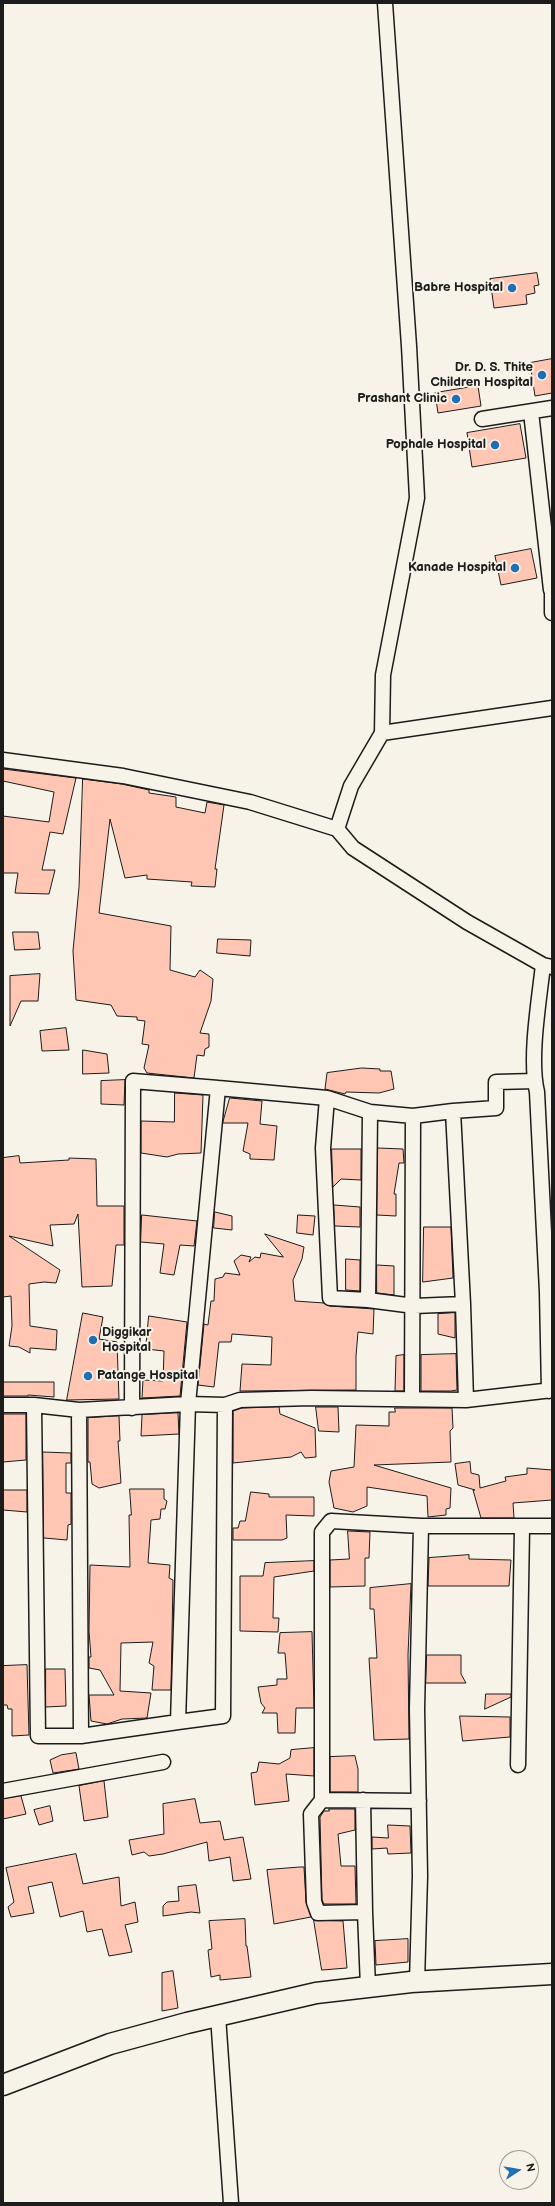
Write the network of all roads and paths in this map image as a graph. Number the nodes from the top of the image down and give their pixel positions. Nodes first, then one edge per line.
1 (385, 3) edge
2 (552, 408) edge
3 (531, 412) junction
4 (482, 420) dead end
5 (552, 588) edge
6 (552, 613) edge
7 (552, 708) edge
8 (382, 733) junction
9 (3, 760) edge
10 (337, 829) junction
11 (547, 966) edge
12 (534, 1081) junction
13 (218, 1088) junction
14 (327, 1098) junction
15 (453, 1111) junction
16 (370, 1112) junction
17 (413, 1116) junction
18 (368, 1300) junction
19 (463, 1304) junction
20 (414, 1306) junction
21 (550, 1391) edge
22 (412, 1399) junction
23 (466, 1400) junction
24 (188, 1404) junction
25 (3, 1405) edge
26 (34, 1405) junction
27 (226, 1405) junction
28 (132, 1408) junction
29 (79, 1410) junction
30 (422, 1526) junction
31 (552, 1526) edge
32 (522, 1528) junction
33 (178, 1722) junction
34 (81, 1736) junction
35 (164, 1762) dead end
36 (518, 1764) dead end
37 (3, 1791) edge
38 (322, 1800) junction
39 (363, 1800) junction
40 (419, 1801) junction
41 (365, 1912) junction
42 (552, 1974) edge
43 (417, 1982) junction
44 (368, 1987) junction
45 (218, 2016) junction
46 (3, 2085) edge
47 (231, 2203) edge

1 - 8 street
2 - 3 street
3 - 4 street
3 - 5 street
5 - 6 street
7 - 8 street
8 - 10 street
9 - 10 street
10 - 11 street
11 - 12 street
12 - 15 street
12 - 21 street
13 - 14 street
13 - 24 street
13 - 28 street
14 - 16 street
14 - 18 street
15 - 17 street
15 - 19 street
16 - 17 street
16 - 18 street
17 - 20 street
18 - 20 street
19 - 20 street
19 - 23 street
20 - 22 street
21 - 23 street
22 - 23 street
22 - 27 street
24 - 27 street
24 - 28 street
24 - 33 street
25 - 26 street
26 - 29 street
26 - 34 street
27 - 33 street
28 - 29 street
29 - 34 street
30 - 32 street
30 - 38 street
30 - 40 street
31 - 32 street
32 - 36 street
33 - 34 street
35 - 37 street
38 - 39 street
38 - 41 street
39 - 40 street
39 - 41 street
40 - 43 street
41 - 44 street
42 - 43 street
43 - 44 street
44 - 45 street
45 - 46 street
45 - 47 street

